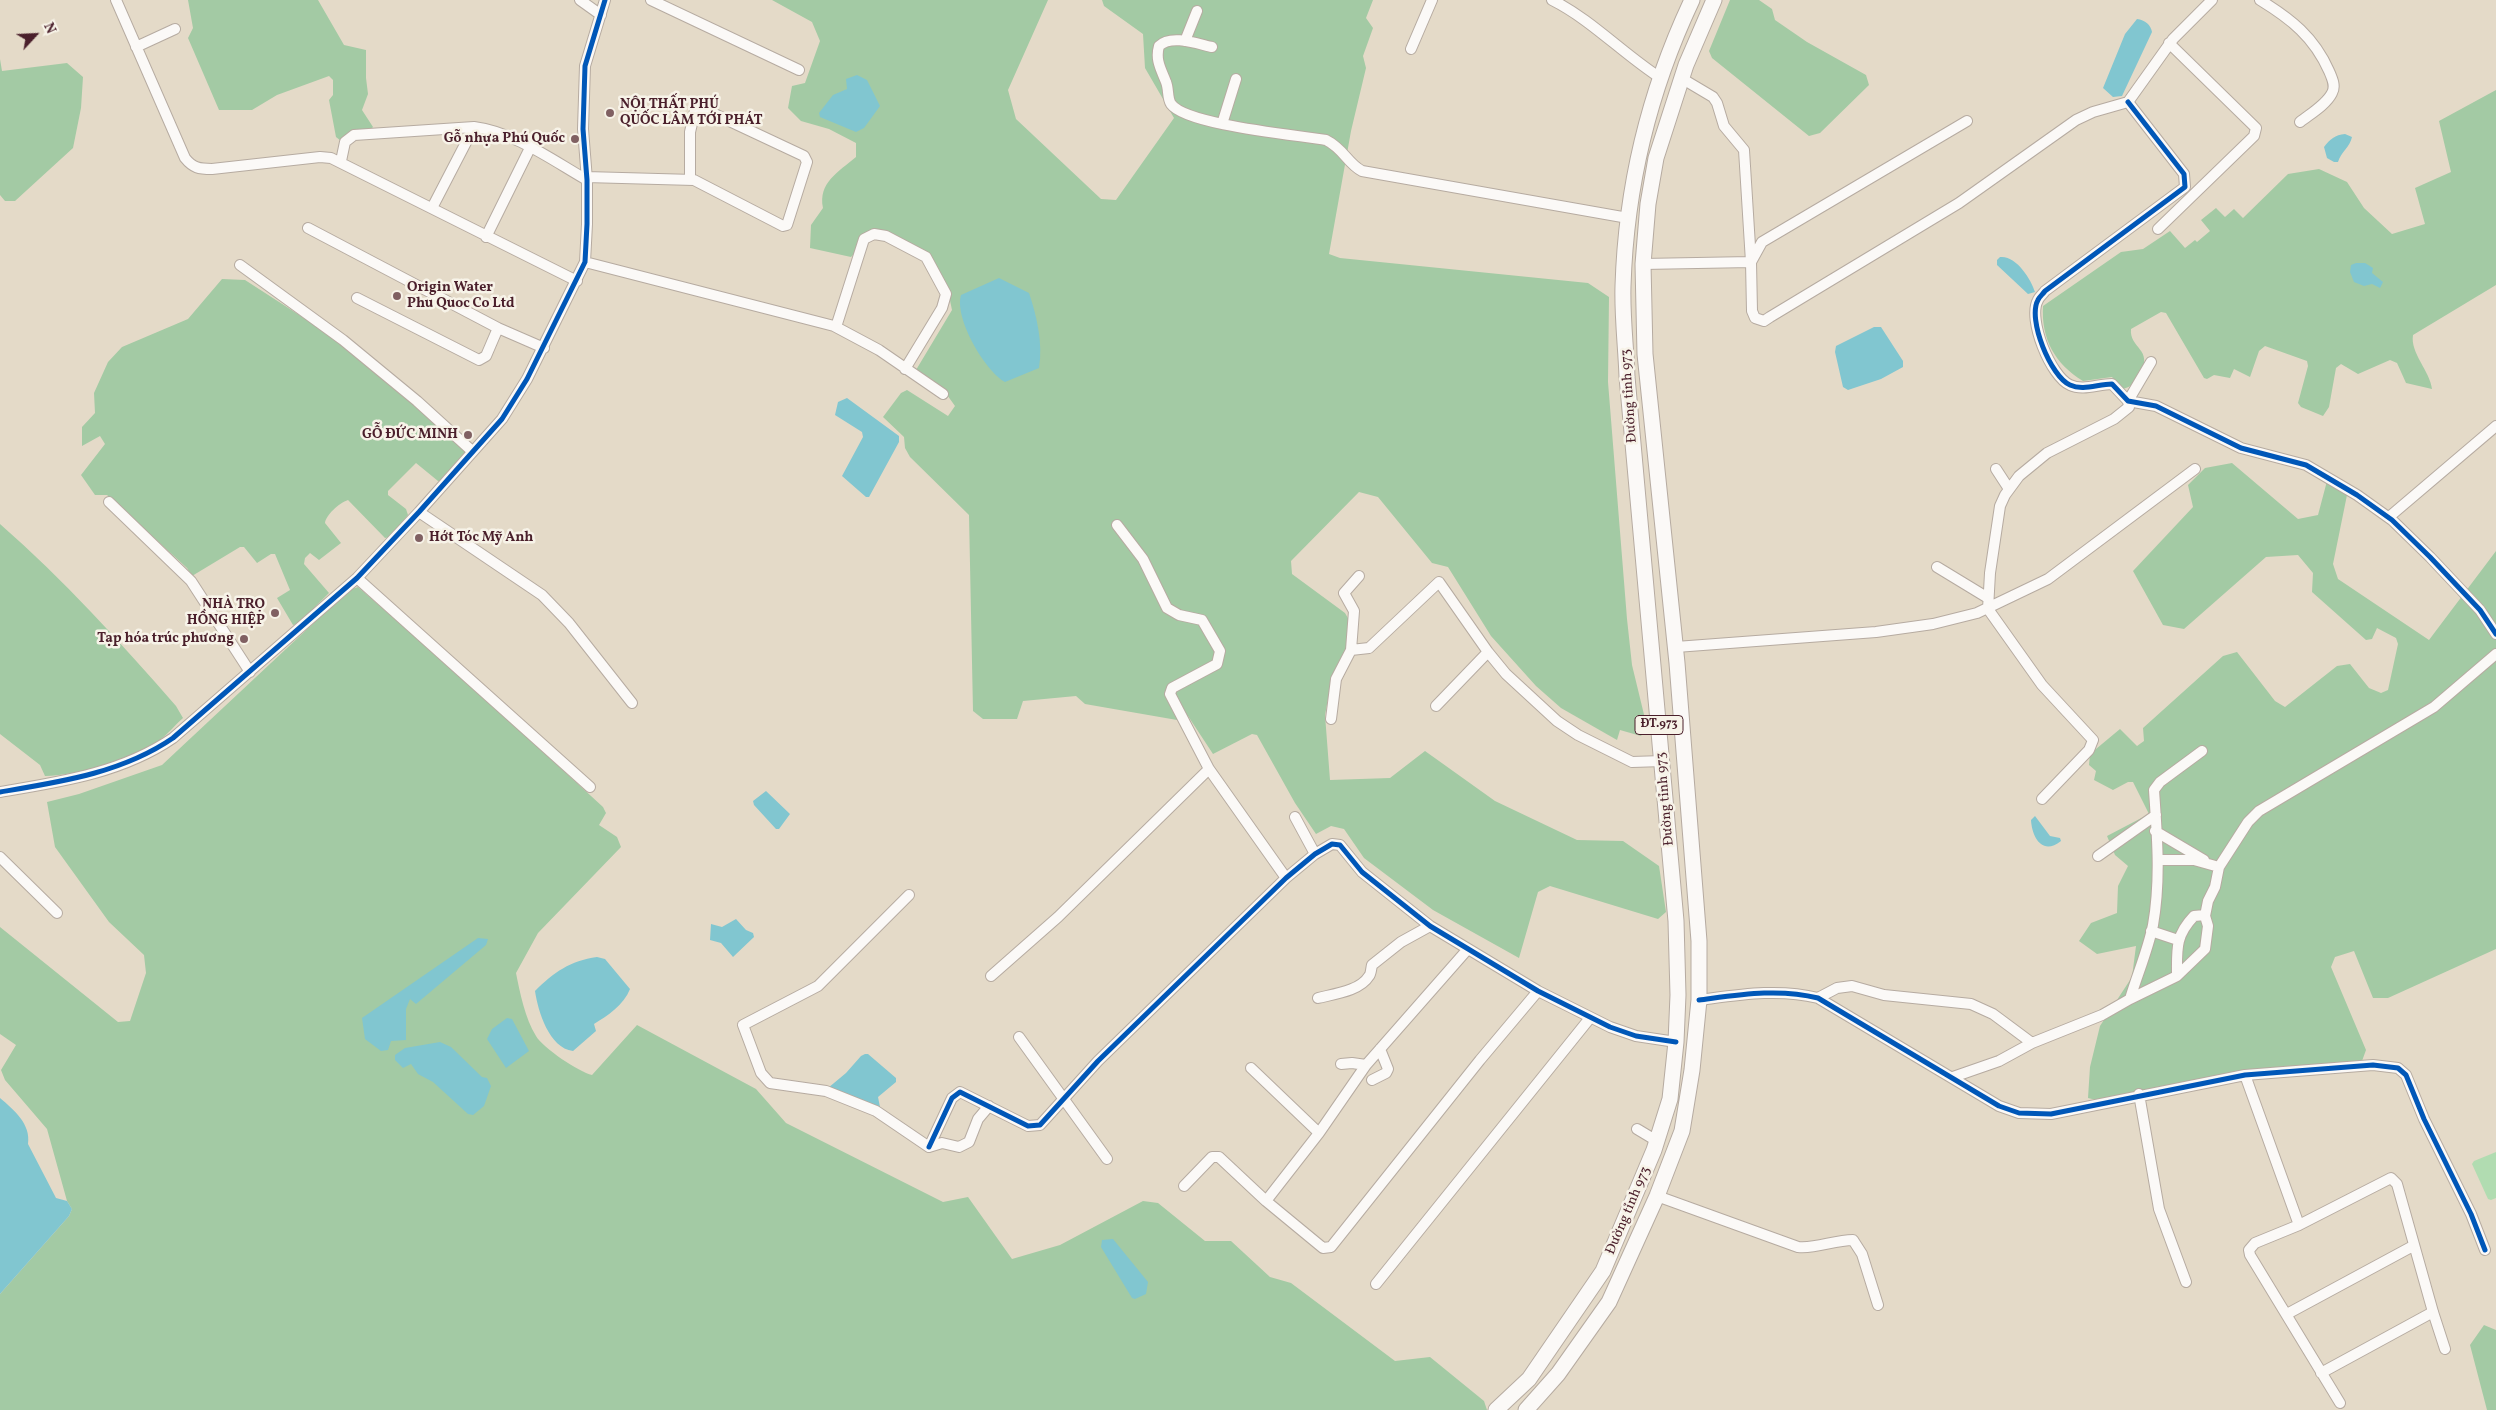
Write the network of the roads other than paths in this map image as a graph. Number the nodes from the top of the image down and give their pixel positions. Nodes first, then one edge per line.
1 (116, 0) edge
2 (580, 0) edge
3 (605, 0) edge
4 (651, 0) edge
5 (1432, 0) edge
6 (1552, 0) edge
7 (1692, 0) edge
8 (1714, 0) edge
9 (2212, 0) edge
10 (2260, 0) edge
11 (1197, 11) dead end
12 (601, 15) junction
13 (175, 29) dead end
14 (1185, 41) junction
15 (2169, 43) junction
16 (136, 47) junction
17 (1212, 47) dead end
18 (1411, 49) dead end
19 (799, 70) dead end
20 (1682, 78) junction
21 (1236, 79) dead end
22 (1662, 79) junction
23 (2128, 102) junction
24 (1967, 121) dead end
25 (2300, 122) dead end
26 (1222, 124) junction
27 (474, 127) junction
28 (530, 148) junction
29 (341, 162) junction
30 (587, 178) junction
31 (690, 179) junction
32 (432, 208) junction
33 (1628, 218) junction
34 (308, 228) dead end
35 (2158, 229) dead end
36 (486, 237) junction
37 (585, 262) junction
38 (1751, 262) junction
39 (1643, 264) junction
40 (240, 265) dead end
41 (577, 281) junction
42 (357, 298) dead end
43 (836, 327) junction
44 (498, 328) junction
45 (544, 348) junction
46 (2150, 362) dead end
47 (906, 369) junction
48 (943, 394) dead end
49 (2128, 401) junction
50 (2496, 426) edge
51 (472, 451) junction
52 (1996, 469) dead end
53 (2195, 469) dead end
54 (2009, 489) junction
55 (109, 502) dead end
56 (419, 512) junction
57 (2389, 517) junction
58 (1117, 525) dead end
59 (1937, 567) dead end
60 (1359, 576) dead end
61 (357, 578) junction
62 (1988, 604) junction
63 (2496, 634) edge
64 (1676, 647) junction
65 (1351, 650) junction
66 (1488, 652) junction
67 (2496, 654) edge
68 (250, 672) junction
69 (632, 703) dead end
70 (1436, 706) dead end
71 (1331, 720) dead end
72 (2202, 751) dead end
73 (1683, 756) junction
74 (1663, 761) junction
75 (1209, 769) junction
76 (590, 787) dead end
77 (0, 792) edge
78 (2042, 799) dead end
79 (2156, 815) junction
80 (1295, 817) dead end
81 (2155, 831) junction
82 (1315, 854) junction
83 (2098, 856) dead end
84 (0, 857) edge
85 (2158, 860) junction
86 (2207, 862) junction
87 (2219, 867) junction
88 (1286, 878) junction
89 (909, 894) dead end
90 (57, 912) dead end
91 (2205, 915) junction
92 (1430, 926) junction
93 (2151, 930) junction
94 (2178, 940) junction
95 (1467, 950) junction
96 (991, 976) dead end
97 (2177, 976) junction
98 (1538, 991) junction
99 (1318, 998) dead end
100 (1818, 998) junction
101 (2130, 999) junction
102 (1699, 1000) junction
103 (1590, 1018) junction
104 (1019, 1037) dead end
105 (1676, 1042) junction
106 (2032, 1043) junction
107 (1380, 1049) junction
108 (1341, 1064) dead end
109 (1366, 1065) junction
110 (1251, 1068) dead end
111 (2245, 1075) junction
112 (1953, 1077) junction
113 (1372, 1080) dead end
114 (2139, 1094) junction
115 (1064, 1098) junction
116 (989, 1106) junction
117 (1637, 1129) dead end
118 (1320, 1133) junction
119 (1657, 1140) junction
120 (928, 1147) junction
121 (1107, 1159) dead end
122 (1184, 1186) dead end
123 (1657, 1196) junction
124 (1266, 1201) junction
125 (2299, 1225) junction
126 (2413, 1246) junction
127 (2486, 1250) dead end
128 (2186, 1282) dead end
129 (1376, 1284) dead end
130 (1878, 1305) dead end
131 (2432, 1312) junction
132 (2287, 1314) junction
133 (2445, 1348) dead end
134 (2321, 1373) junction
135 (2340, 1403) dead end
136 (1496, 1410) edge
137 (1526, 1410) edge

1 - 16 street
2 - 12 street
3 - 12 street
4 - 19 street
5 - 18 street
6 - 22 street
7 - 22 main road, Đường tỉnh 973 / ĐT.973
8 - 20 main road, Đường tỉnh 973 / ĐT.973
9 - 15 street
10 - 25 street
11 - 14 street
12 - 30 street
13 - 16 street
14 - 17 street
14 - 26 street
15 - 23 street
15 - 35 street
16 - 29 street
20 - 38 street
20 - 39 main road, Đường tỉnh 973 / ĐT.973
21 - 26 street
22 - 33 main road, Đường tỉnh 973 / ĐT.973
23 - 38 street
23 - 49 street
24 - 38 street
26 - 33 street
27 - 28 street
27 - 29 street
27 - 32 street
28 - 30 street
28 - 36 street
29 - 32 street
30 - 31 street
30 - 37 street
31 - 31 street
32 - 36 street
33 - 74 main road, Đường tỉnh 973 / ĐT.973
34 - 44 street
36 - 41 street
37 - 41 street
37 - 43 street
38 - 39 street
39 - 64 main road, Đường tỉnh 973 / ĐT.973
40 - 51 street
41 - 45 street
42 - 44 street
43 - 47 street
43 - 47 street
44 - 45 street
45 - 51 street
46 - 49 street
47 - 48 street
49 - 54 street
49 - 57 street
50 - 57 street
51 - 56 street
52 - 54 street
53 - 62 street
54 - 62 street
55 - 68 street
56 - 61 street
56 - 69 street
57 - 63 street
58 - 75 street
59 - 62 street
60 - 65 street
61 - 68 street
61 - 76 street
62 - 64 street
62 - 78 street
64 - 73 main road, Đường tỉnh 973 / ĐT.973
65 - 66 street
65 - 71 street
66 - 70 street
66 - 74 street
67 - 87 street
68 - 77 street
72 - 79 street
73 - 74 main road
73 - 102 main road, Đường tỉnh 973 / ĐT.973
74 - 105 main road, Đường tỉnh 973 / ĐT.973
75 - 88 street
75 - 96 street
79 - 81 street
79 - 83 street
80 - 82 street
81 - 85 street
81 - 86 street
82 - 88 street
82 - 92 street
84 - 90 street
85 - 86 street
85 - 93 street
86 - 87 street
87 - 91 street
88 - 115 street
89 - 120 street
91 - 94 street
91 - 97 street
92 - 95 street
92 - 99 street
93 - 94 street
93 - 101 street
94 - 97 street
95 - 98 street
95 - 107 street
97 - 101 street
98 - 103 street
98 - 124 street
100 - 102 street
100 - 106 street
100 - 112 street
101 - 106 street
102 - 123 main road, Đường tỉnh 973 / ĐT.973
103 - 105 street
103 - 129 street
104 - 115 street
105 - 119 main road, Đường tỉnh 973 / ĐT.973
106 - 112 street
107 - 109 street
107 - 113 street
108 - 109 street
109 - 118 street
110 - 118 street
111 - 114 street
111 - 125 street
111 - 127 street
112 - 114 street
114 - 128 street
115 - 116 street
115 - 121 street
116 - 120 street
116 - 120 street
117 - 119 street
118 - 124 street
119 - 136 main road, Đường tỉnh 973 / ĐT.973
122 - 124 street
123 - 130 street
123 - 137 main road, Đường tỉnh 973 / ĐT.973
125 - 126 street
125 - 132 street
126 - 131 street
126 - 132 street
131 - 133 street
131 - 134 street
132 - 134 street
134 - 135 street

